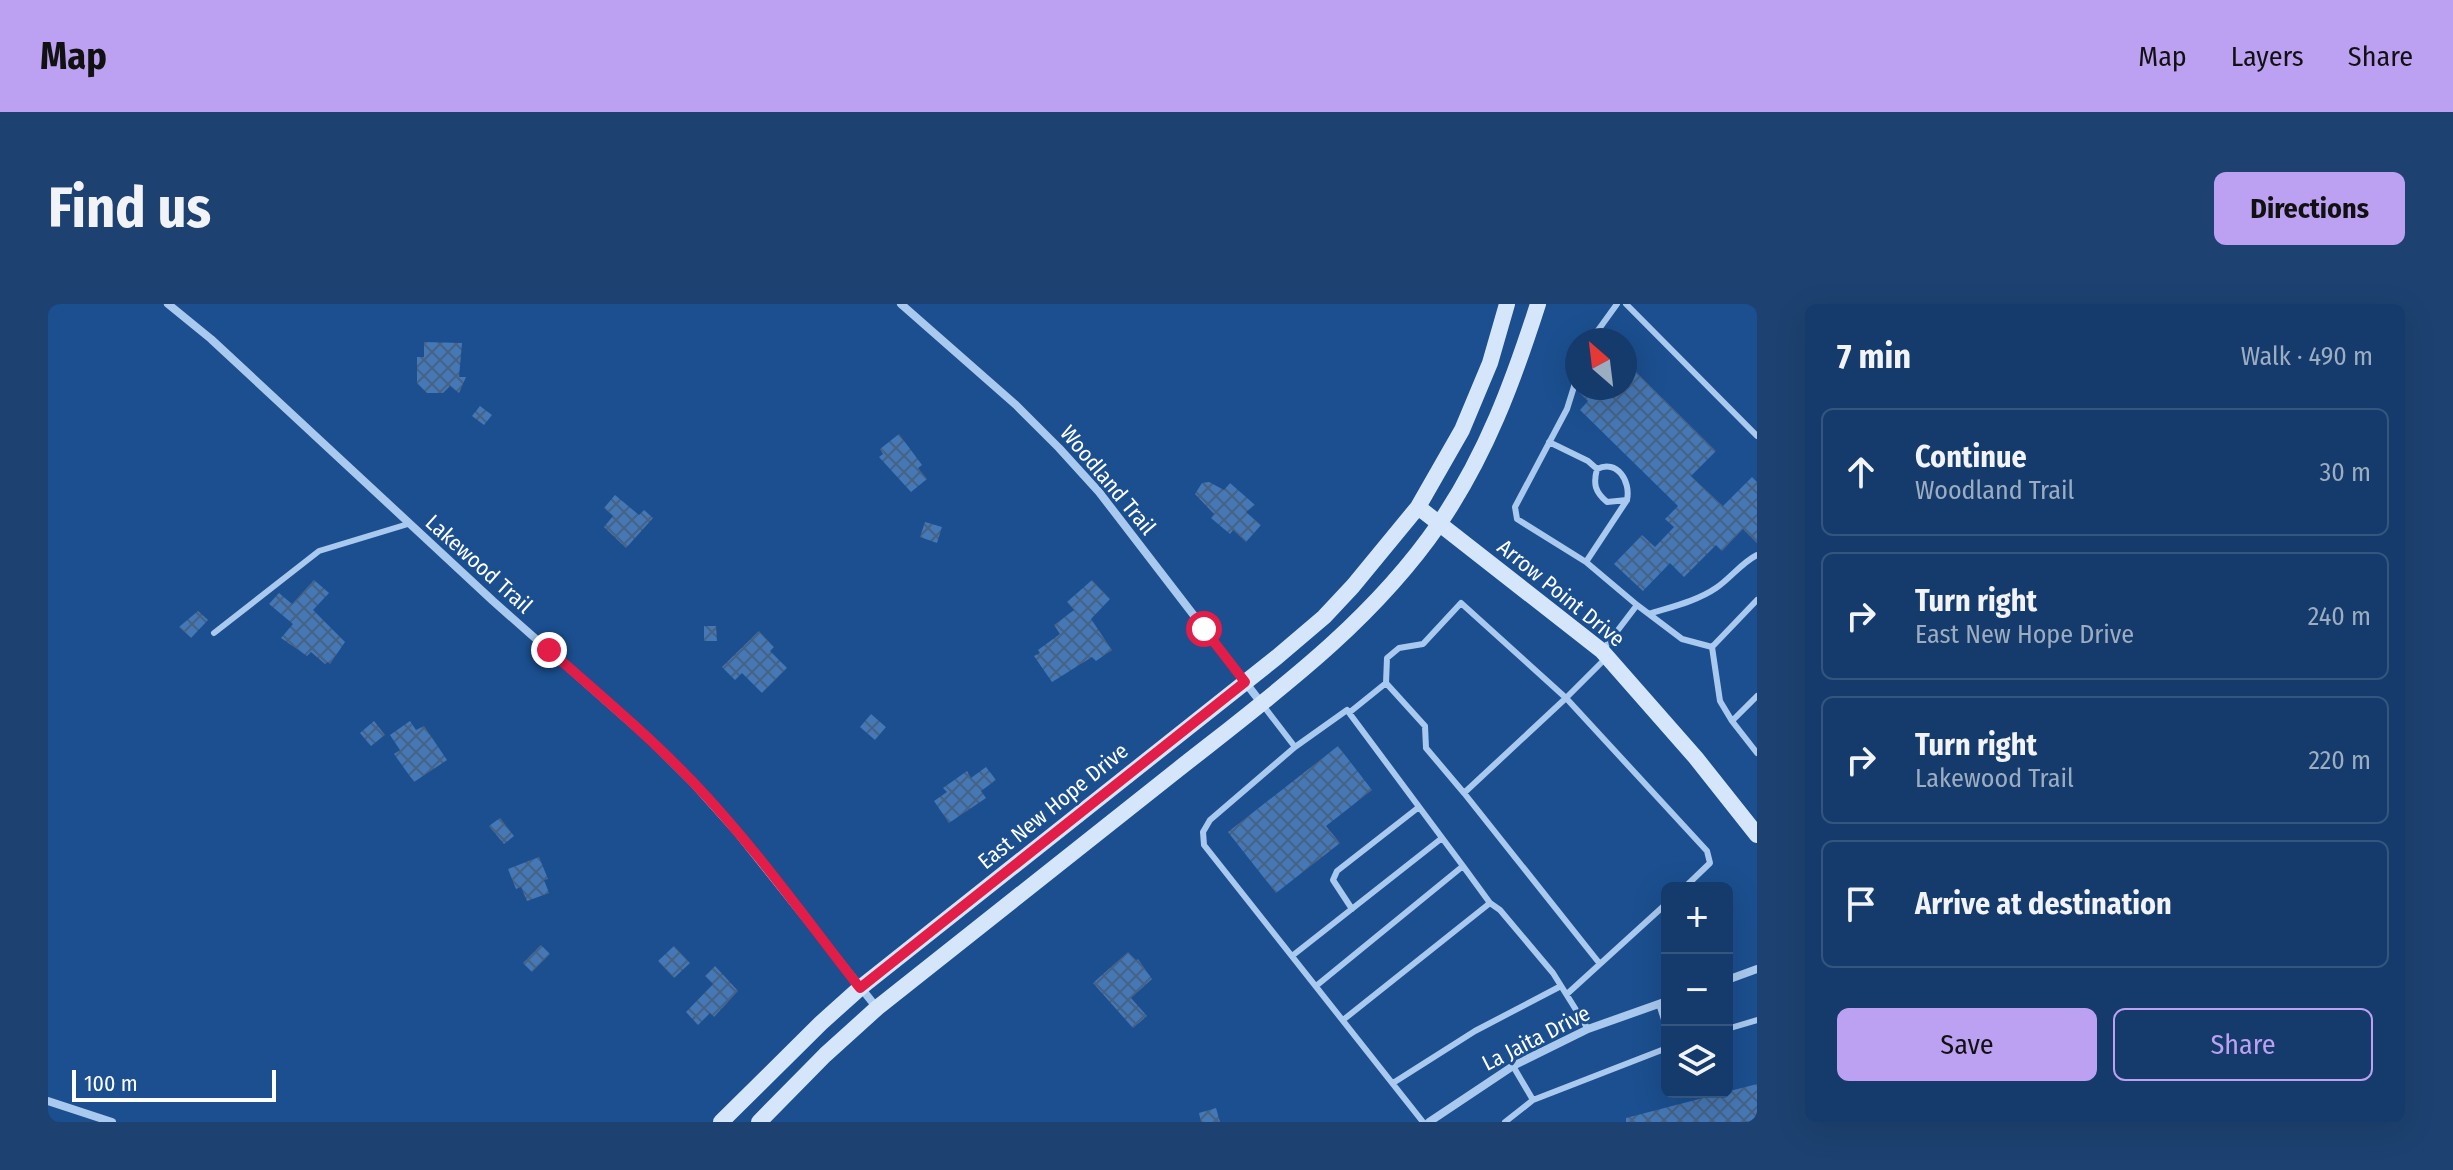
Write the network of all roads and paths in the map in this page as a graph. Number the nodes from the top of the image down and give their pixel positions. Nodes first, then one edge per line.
1 (168, 304) edge
2 (901, 304) edge
3 (1507, 304) edge
4 (1538, 304) edge
5 (1617, 304) edge
6 (1626, 304) edge
7 (1600, 328) edge
8 (1570, 400) edge
9 (1757, 436) edge
10 (1549, 442) junction
11 (1597, 469) junction
12 (1627, 500) junction
13 (1418, 507) junction
14 (408, 524) junction
15 (1439, 524) junction
16 (1757, 555) edge
17 (1586, 562) junction
18 (1757, 600) edge
19 (1637, 605) junction
20 (1649, 614) junction
21 (214, 633) dead end
22 (1712, 647) junction
23 (1604, 654) junction
24 (1245, 682) junction
25 (1386, 683) junction
26 (1757, 696) edge
27 (1566, 698) junction
28 (1262, 704) junction
29 (1350, 712) junction
30 (1732, 721) junction
31 (1295, 747) junction
32 (1757, 753) edge
33 (1464, 793) junction
34 (1419, 807) junction
35 (1757, 835) edge
36 (1442, 838) junction
37 (1463, 866) junction
38 (1690, 882) edge
39 (1490, 903) junction
40 (1661, 908) edge
41 (1352, 909) junction
42 (1292, 956) junction
43 (1600, 964) junction
44 (1757, 969) edge
45 (1733, 978) edge
46 (1316, 986) junction
47 (1561, 986) junction
48 (860, 988) junction
49 (1567, 994) junction
50 (1661, 1003) edge
51 (877, 1008) junction
52 (1343, 1020) junction
53 (1757, 1020) edge
54 (1733, 1027) edge
55 (1588, 1029) junction
56 (1661, 1050) edge
57 (1513, 1066) junction
58 (1393, 1083) junction
59 (1533, 1100) junction
60 (48, 1101) edge
61 (112, 1122) edge
62 (721, 1122) edge
63 (759, 1122) edge
64 (1426, 1122) edge
65 (1505, 1122) edge

1 - 14 street, Lakewood Trail
2 - 24 street, Woodland Trail
3 - 13 street, East New Hope Drive
4 - 15 street
5 - 7 lane
6 - 9 lane
8 - 10 lane
10 - 11 lane
10 - 17 lane
11 - 12 lane
11 - 12 lane
12 - 17 lane
13 - 15 street, Arrow Point Drive
13 - 24 street, East New Hope Drive
14 - 21 lane
14 - 48 street, Lakewood Trail
15 - 23 street, Arrow Point Drive
15 - 28 street
16 - 20 lane
17 - 19 lane
18 - 22 lane
19 - 20 lane
19 - 23 lane
20 - 22 lane
22 - 30 lane
23 - 27 lane
23 - 35 street, Arrow Point Drive
24 - 28 street, Woodland Trail
24 - 48 street, East New Hope Drive
25 - 27 lane
25 - 29 lane
25 - 33 lane
26 - 30 lane
27 - 33 lane
27 - 38 lane
28 - 31 lane
28 - 51 street
29 - 31 lane
29 - 34 lane
30 - 32 lane
31 - 42 lane
33 - 43 lane
34 - 36 lane
34 - 41 lane
36 - 37 lane
36 - 41 lane
37 - 39 lane
37 - 46 lane
39 - 47 lane
39 - 52 lane
40 - 43 lane
41 - 42 lane
42 - 46 lane
43 - 49 lane
44 - 45 street
46 - 52 lane
47 - 49 lane
47 - 58 lane
48 - 51 street, Lakewood Trail
48 - 62 street, East New Hope Drive
49 - 55 lane
50 - 55 street, La Jaita Drive
51 - 63 street
52 - 58 lane
53 - 54 lane
55 - 57 street, La Jaita Drive
56 - 59 lane
57 - 59 lane
57 - 64 street, La Jaita Drive
58 - 64 lane
59 - 65 lane
60 - 61 street

